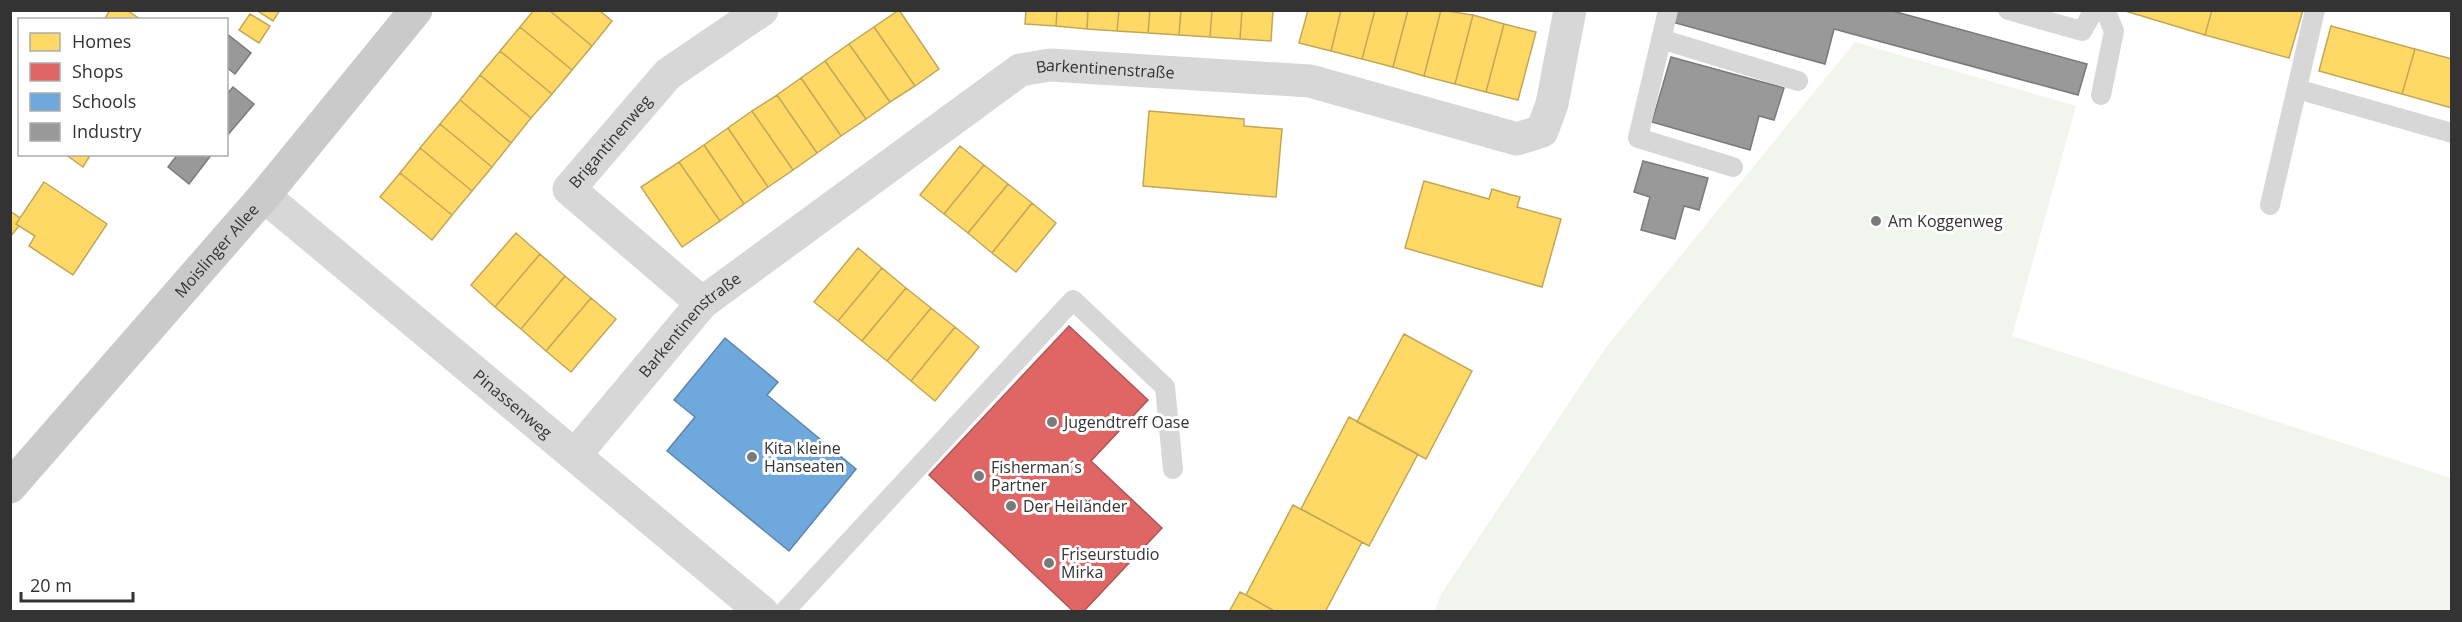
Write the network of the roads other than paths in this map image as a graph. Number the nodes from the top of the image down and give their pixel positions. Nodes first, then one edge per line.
1 (416, 10) edge
2 (762, 10) edge
3 (1570, 10) edge
4 (1668, 10) edge
5 (2008, 10) edge
6 (2094, 10) edge
7 (2105, 10) edge
8 (2315, 10) edge
9 (1661, 39) junction
10 (1798, 81) dead end
11 (2297, 89) junction
12 (2101, 95) dead end
13 (2451, 134) edge
14 (1733, 167) dead end
15 (264, 196) junction
16 (2270, 205) dead end
17 (702, 303) junction
18 (575, 455) junction
19 (1173, 469) dead end
20 (10, 487) edge
21 (762, 612) edge
22 (784, 612) edge

1 - 15 main road, Moislinger Allee
2 - 17 street, Brigantinenweg
3 - 17 street, Barkentinenstraße
4 - 9 lane
5 - 6 lane
7 - 12 lane
8 - 11 lane
9 - 10 lane
9 - 14 lane
11 - 13 lane
11 - 16 lane
15 - 18 street, Pinassenweg
15 - 20 main road, Moislinger Allee
17 - 18 street, Barkentinenstraße
18 - 21 street, Pinassenweg
19 - 22 lane

